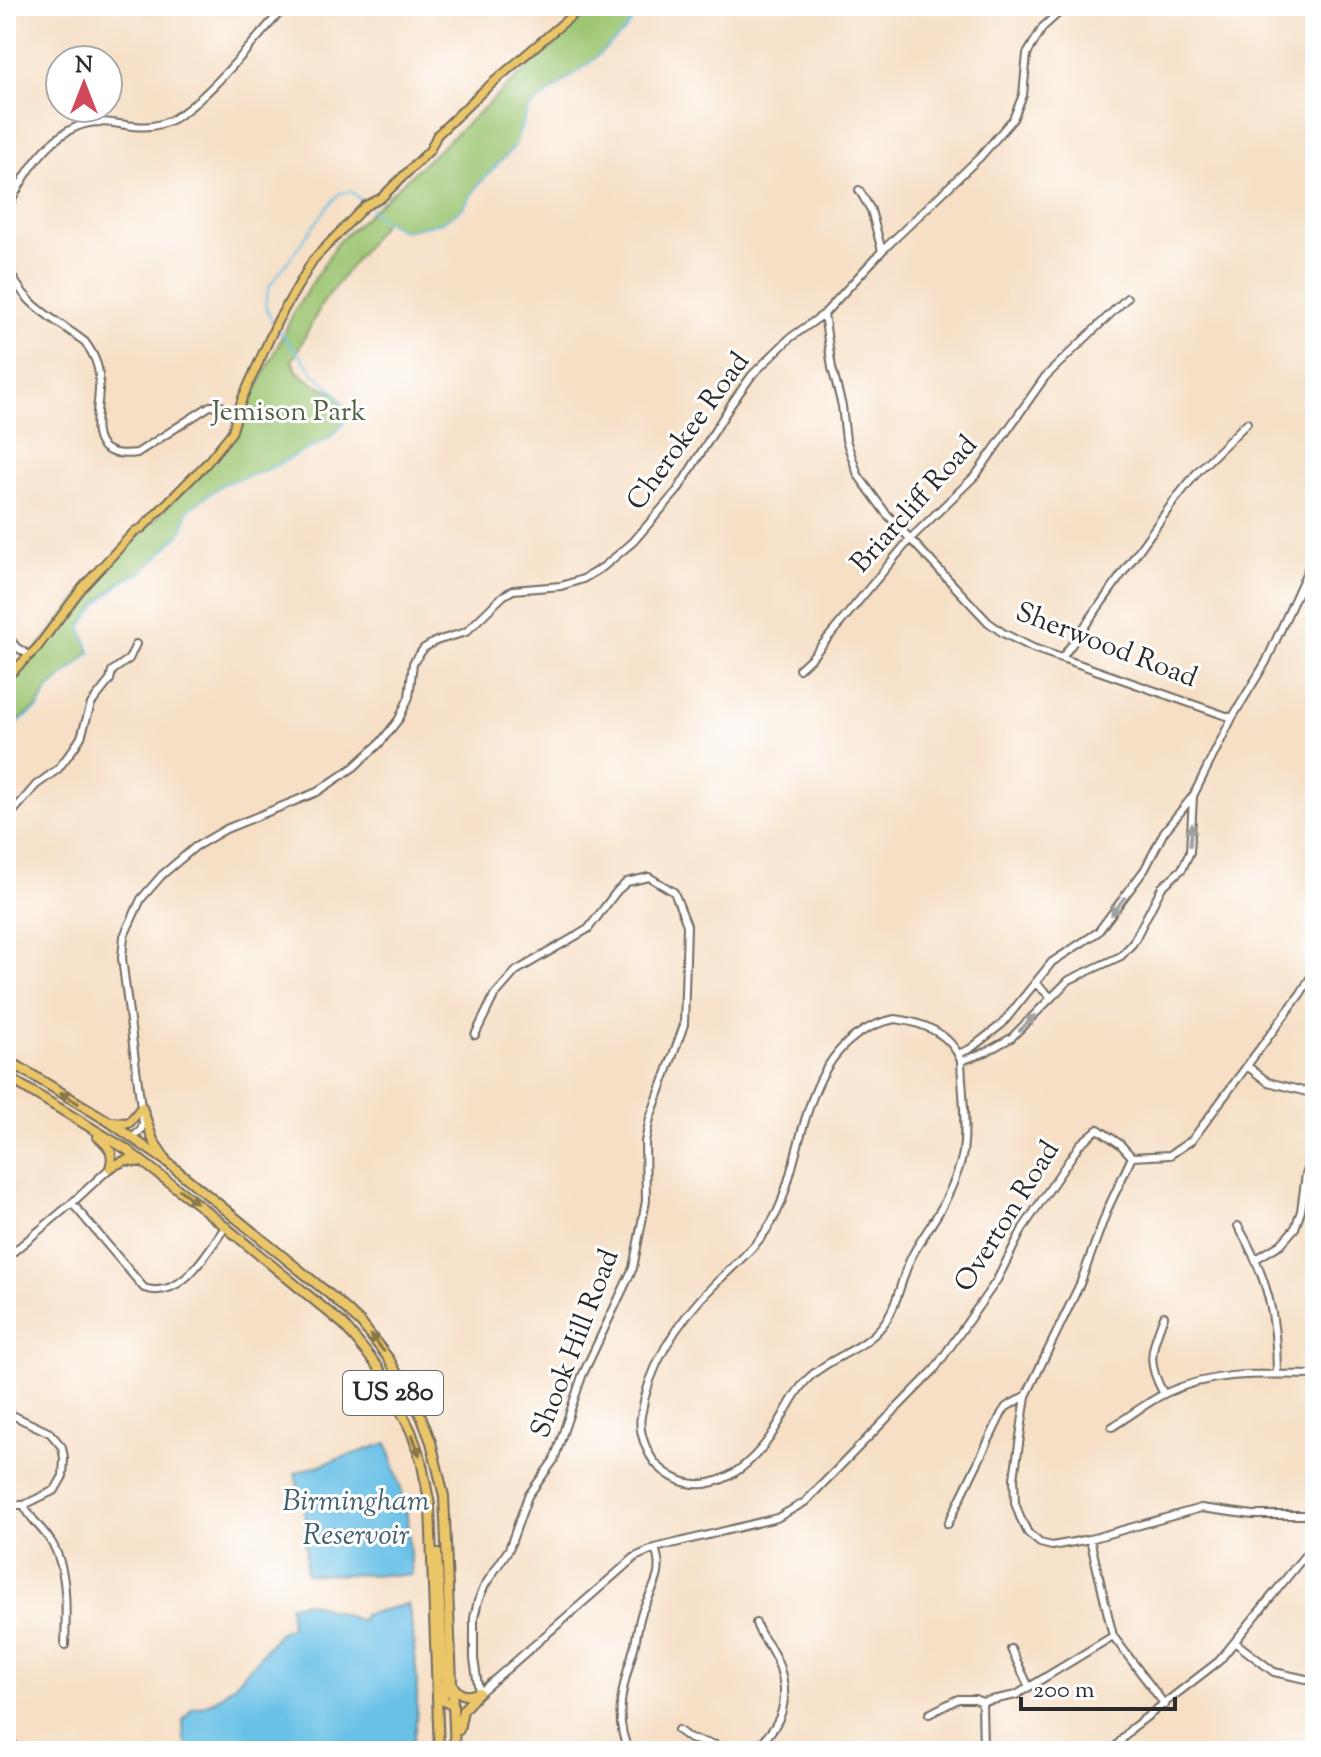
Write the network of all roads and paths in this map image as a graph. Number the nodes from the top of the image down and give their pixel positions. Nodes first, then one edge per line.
1 (286, 6) edge
2 (583, 6) edge
3 (1066, 6) edge
4 (859, 190) dead end
5 (6, 212) edge
6 (882, 251) junction
7 (6, 264) edge
8 (1127, 298) dead end
9 (824, 314) junction
10 (238, 415) junction
11 (1247, 423) dead end
12 (910, 539) junction
13 (1315, 554) edge
14 (6, 633) edge
15 (136, 644) dead end
16 (29, 655) junction
17 (1062, 658) junction
18 (799, 669) dead end
19 (6, 678) edge
20 (1232, 718) junction
21 (1193, 796) junction
22 (6, 820) edge
23 (1315, 970) edge
24 (1035, 983) junction
25 (1051, 997) junction
26 (475, 1035) dead end
27 (960, 1057) junction
28 (6, 1059) edge
29 (1247, 1066) junction
30 (6, 1076) edge
31 (21, 1085) junction
32 (1315, 1094) edge
33 (142, 1107) junction
34 (79, 1120) junction
35 (108, 1121) junction
36 (132, 1138) junction
37 (1315, 1153) edge
38 (1132, 1157) junction
39 (167, 1162) junction
40 (146, 1165) junction
41 (110, 1168) junction
42 (72, 1203) junction
43 (226, 1226) junction
44 (1238, 1226) dead end
45 (6, 1244) edge
46 (9, 1256) edge
47 (1256, 1259) junction
48 (1164, 1316) dead end
49 (1277, 1374) junction
50 (1315, 1375) edge
51 (1164, 1394) junction
52 (1026, 1396) junction
53 (6, 1412) edge
54 (1112, 1427) dead end
55 (6, 1505) edge
56 (24, 1505) junction
57 (430, 1505) junction
58 (1315, 1515) edge
59 (948, 1524) dead end
60 (1090, 1539) junction
61 (1315, 1543) edge
62 (655, 1548) junction
63 (756, 1623) dead end
64 (1113, 1636) junction
65 (1236, 1643) junction
66 (65, 1645) dead end
67 (1011, 1649) dead end
68 (444, 1676) junction
69 (1315, 1681) edge
70 (453, 1685) junction
71 (1029, 1687) junction
72 (476, 1695) junction
73 (982, 1702) junction
74 (1165, 1705) junction
75 (453, 1706) junction
76 (929, 1714) dead end
77 (6, 1723) edge
78 (678, 1730) dead end
79 (15, 1751) edge
80 (439, 1751) edge
81 (457, 1751) edge
82 (629, 1751) edge
83 (720, 1751) edge
84 (756, 1751) edge
85 (983, 1751) edge
86 (1112, 1751) edge

1 - 5 street
2 - 10 main road
3 - 6 street, Cherokee Road
4 - 6 street
6 - 9 street, Cherokee Road
7 - 10 street
8 - 12 street, Briarcliff Road
9 - 12 street, Sherwood Road
9 - 33 street, Cherokee Road
10 - 16 main road
11 - 17 street
12 - 17 street, Sherwood Road
12 - 18 street, Briarcliff Road
13 - 20 street
14 - 16 street
15 - 22 street
16 - 19 main road
17 - 20 street, Sherwood Road
20 - 21 street
21 -> 24 street
25 -> 21 street
23 - 29 street
24 - 25 street
24 - 27 street
27 -> 25 street
26 - 72 street, Shook Hill Road
27 - 27 street
35 -> 28 highway, US 280
29 - 32 street
29 - 38 street
30 - 31 highway, US 280
31 - 34 highway, US 280
31 - 36 highway
33 - 35 highway
33 - 36 street, Cherokee Road
33 - 39 highway
34 - 40 highway, US 280
34 - 41 highway
35 - 36 highway, US 280
36 - 39 highway, US 280
37 - 47 street
38 - 52 street
38 - 62 street, Overton Road
70 -> 39 highway, US 280
40 - 41 highway
40 -> 43 highway, US 280
41 - 42 street
42 - 43 street
42 - 46 street
43 -> 57 highway, US 280
44 - 47 street
45 - 46 street
47 - 49 street
48 - 51 street
49 - 50 street
49 - 51 street
51 - 54 street
52 - 59 street
52 - 60 street
53 - 56 street
55 - 56 street
56 - 66 street
57 - 68 highway
57 - 80 highway, US 280
58 - 60 street
60 - 64 street
61 - 65 street
62 - 72 street, Overton Road
62 - 82 street
63 - 84 street
64 - 71 street
64 - 74 street
65 - 69 street
65 - 74 street
67 - 71 street
68 - 70 highway
68 - 75 highway
70 - 72 highway
70 - 75 highway, US 280
71 - 73 street
72 - 75 street, Overton Road
72 - 81 highway
73 - 76 street
73 - 85 street
74 - 86 street
75 - 81 highway, US 280
77 - 79 street
78 - 83 street

